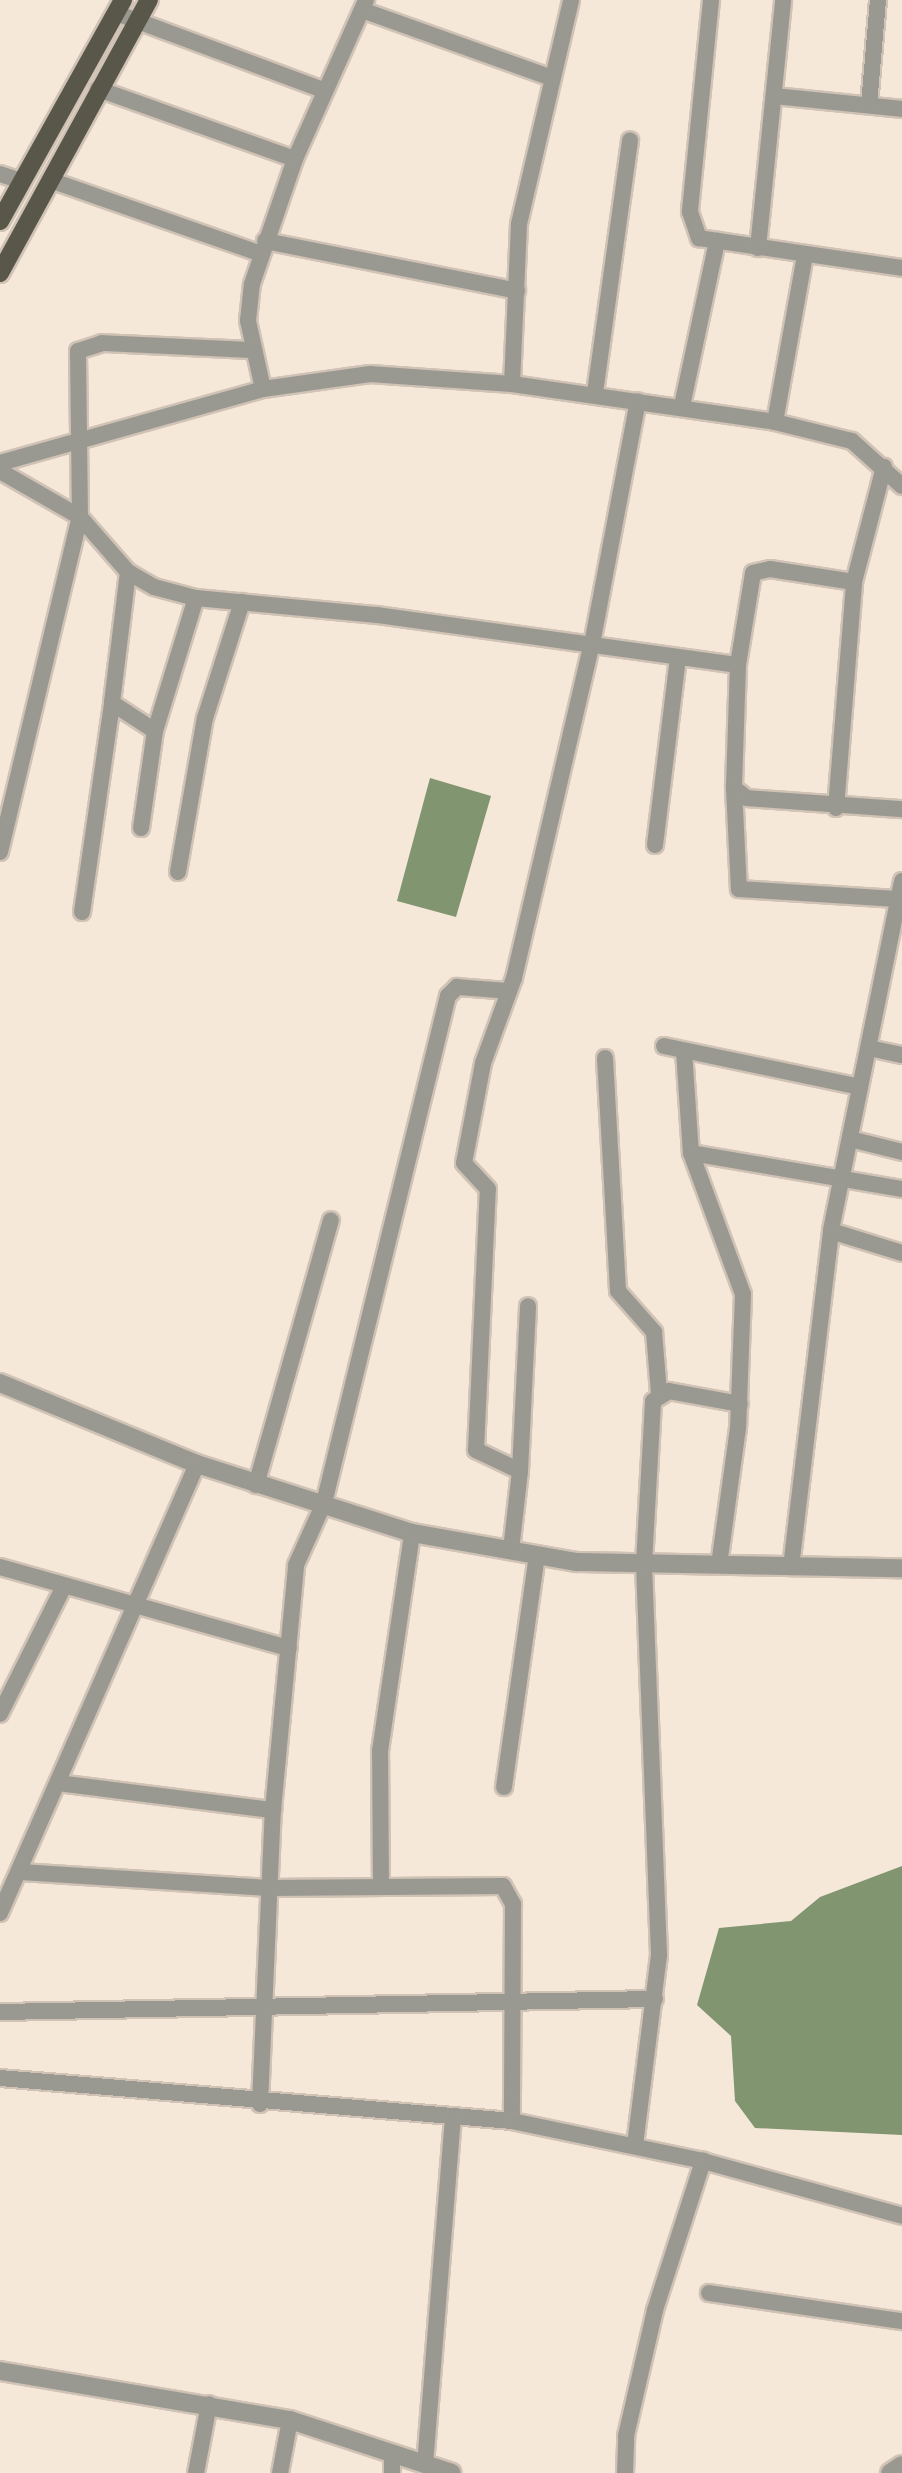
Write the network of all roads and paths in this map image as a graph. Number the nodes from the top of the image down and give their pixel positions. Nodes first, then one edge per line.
1 (149, 0) edge
2 (571, 0) edge
3 (711, 0) edge
4 (783, 0) edge
5 (878, 0) edge
6 (364, 5) edge
7 (119, 6) edge
8 (137, 22) junction
9 (552, 78) junction
10 (98, 89) junction
11 (323, 90) junction
12 (775, 96) junction
13 (869, 105) junction
14 (902, 109) edge
15 (630, 140) dead end
16 (295, 159) junction
17 (0, 174) edge
18 (50, 180) junction
19 (21, 181) junction
20 (0, 221) edge
21 (717, 241) junction
22 (263, 248) junction
23 (758, 248) junction
24 (805, 256) junction
25 (902, 268) edge
26 (0, 273) edge
27 (517, 290) junction
28 (253, 350) junction
29 (512, 384) junction
30 (263, 390) junction
31 (595, 393) junction
32 (638, 401) junction
33 (682, 407) junction
34 (775, 422) junction
35 (76, 445) junction
36 (0, 463) edge
37 (884, 467) junction
38 (0, 471) edge
39 (902, 486) edge
40 (80, 517) junction
41 (128, 572) junction
42 (853, 582) junction
43 (196, 598) junction
44 (242, 602) junction
45 (592, 644) junction
46 (678, 657) junction
47 (738, 666) junction
48 (112, 703) junction
49 (155, 732) junction
50 (734, 789) junction
51 (836, 808) junction
52 (902, 808) edge
53 (141, 828) dead end
54 (655, 845) dead end
55 (0, 852) edge
56 (178, 872) dead end
57 (902, 881) edge
58 (897, 899) junction
59 (82, 912) dead end
60 (895, 956) edge
61 (509, 991) junction
62 (664, 1046) dead end
63 (869, 1048) junction
64 (684, 1051) junction
65 (902, 1055) edge
66 (605, 1058) dead end
67 (860, 1087) junction
68 (850, 1139) junction
69 (902, 1152) edge
70 (691, 1153) junction
71 (844, 1175) junction
72 (902, 1189) edge
73 (331, 1220) dead end
74 (831, 1231) junction
75 (902, 1253) edge
76 (528, 1306) dead end
77 (0, 1383) edge
78 (659, 1393) junction
79 (740, 1404) junction
80 (197, 1464) junction
81 (520, 1471) junction
82 (256, 1485) junction
83 (324, 1503) junction
84 (412, 1533) junction
85 (510, 1550) junction
86 (537, 1555) junction
87 (644, 1564) junction
88 (719, 1565) junction
89 (0, 1567) edge
90 (791, 1567) junction
91 (902, 1568) edge
92 (63, 1588) junction
93 (131, 1603) junction
94 (289, 1648) junction
95 (0, 1714) edge
96 (58, 1783) junction
97 (504, 1787) dead end
98 (273, 1810) junction
99 (21, 1872) junction
100 (381, 1887) junction
101 (268, 1888) junction
102 (0, 1913) edge
103 (655, 1999) junction
104 (510, 2001) junction
105 (262, 2010) junction
106 (0, 2012) edge
107 (0, 2077) edge
108 (260, 2104) junction
109 (453, 2120) junction
110 (512, 2121) junction
111 (635, 2144) junction
112 (703, 2161) junction
113 (902, 2216) edge
114 (709, 2293) dead end
115 (902, 2321) edge
116 (0, 2371) edge
117 (209, 2404) junction
118 (290, 2420) junction
119 (392, 2453) junction
120 (425, 2465) junction
121 (902, 2465) edge
122 (196, 2473) edge
123 (280, 2473) edge
124 (391, 2473) edge
125 (452, 2473) edge
126 (625, 2473) edge
127 (890, 2473) edge

1 - 8 main road
2 - 9 street
3 - 21 street
4 - 12 street
5 - 13 street
6 - 9 street
6 - 11 street
7 - 8 street
7 - 19 main road
8 - 10 main road
8 - 11 street
9 - 27 street
10 - 16 street
10 - 18 main road
11 - 16 street
12 - 13 street
12 - 23 street
13 - 14 street
15 - 31 street
16 - 22 street
17 - 19 street
18 - 22 street
18 - 26 main road
19 - 20 main road
21 - 23 street
21 - 33 street
22 - 27 street
22 - 28 street
23 - 24 street
24 - 25 street
24 - 34 street
27 - 29 street
28 - 30 street
28 - 35 street
29 - 30 street
29 - 31 street
30 - 35 street
31 - 32 street
32 - 33 street
32 - 45 street
33 - 34 street
34 - 37 street
35 - 36 street
35 - 40 street
37 - 39 street
37 - 42 street
38 - 40 street
40 - 41 street
40 - 55 street
41 - 43 street
41 - 48 street
42 - 47 street
42 - 51 street
43 - 44 street
43 - 49 street
44 - 45 street
44 - 56 street
45 - 46 street
45 - 61 street
46 - 47 street
46 - 54 street
47 - 50 street
48 - 49 street
48 - 59 street
49 - 53 street
50 - 51 street
50 - 58 street
51 - 52 street
57 - 58 street
58 - 60 street
60 - 63 street
61 - 81 street
61 - 83 street
62 - 64 street
63 - 65 street
63 - 67 street
64 - 67 street
64 - 70 street
66 - 78 street
67 - 68 street
68 - 69 street
68 - 71 street
70 - 71 street
70 - 79 street
71 - 72 street
71 - 74 street
73 - 82 street
74 - 75 street
74 - 90 street
76 - 81 street
77 - 80 street
78 - 79 street
78 - 87 street
79 - 88 street
80 - 82 street
80 - 93 street
81 - 85 street
82 - 83 street
83 - 84 street
83 - 94 street
84 - 85 street
84 - 100 street
85 - 86 street
86 - 87 street
86 - 97 street
87 - 88 street
87 - 103 street
88 - 90 street
89 - 92 street
90 - 91 street
92 - 93 street
92 - 95 street
93 - 94 street
93 - 96 street
94 - 98 street
96 - 98 street
96 - 99 street
98 - 101 street
99 - 101 street
99 - 102 street
100 - 101 street
100 - 104 street
101 - 105 street
103 - 104 street
103 - 111 street
104 - 105 street
104 - 110 street
105 - 106 street
105 - 108 street
107 - 108 street
108 - 109 street
109 - 110 street
109 - 120 street
110 - 111 street
111 - 112 street
112 - 113 street
112 - 126 street
114 - 115 street
116 - 117 street
117 - 118 street
117 - 122 street
118 - 119 street
118 - 123 street
119 - 120 street
119 - 124 street
120 - 125 street
121 - 127 street

